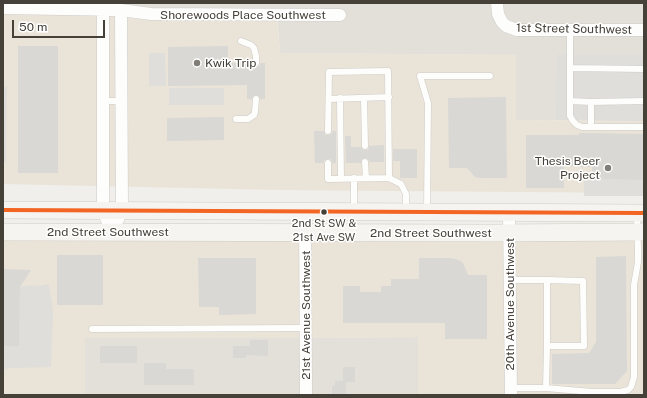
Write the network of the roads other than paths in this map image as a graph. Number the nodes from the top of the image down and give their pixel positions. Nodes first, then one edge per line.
1 (497, 3) edge
2 (3, 8) edge
3 (103, 9) junction
4 (121, 10) junction
5 (340, 15) dead end
6 (570, 30) junction
7 (644, 30) edge
8 (241, 41) dead end
9 (256, 63) dead end
10 (570, 68) junction
11 (644, 69) edge
12 (490, 76) dead end
13 (389, 97) junction
14 (340, 98) junction
15 (364, 98) junction
16 (256, 99) dead end
17 (329, 99) junction
18 (103, 101) junction
19 (122, 101) junction
20 (570, 101) junction
21 (644, 101) edge
22 (591, 102) junction
23 (236, 119) dead end
24 (591, 127) junction
25 (644, 127) edge
26 (328, 131) dead end
27 (365, 146) dead end
28 (365, 162) dead end
29 (328, 163) dead end
30 (354, 178) junction
31 (366, 178) junction
32 (389, 178) junction
33 (341, 179) junction
34 (3, 210) edge
35 (103, 211) junction
36 (122, 211) junction
37 (305, 211) junction
38 (354, 211) junction
39 (406, 212) junction
40 (427, 212) junction
41 (509, 213) junction
42 (640, 213) edge
43 (3, 232) edge
44 (112, 232) junction
45 (305, 232) junction
46 (641, 232) edge
47 (510, 233) junction
48 (510, 280) junction
49 (547, 280) junction
50 (306, 328) junction
51 (92, 329) dead end
52 (547, 346) junction
53 (546, 388) junction
54 (511, 391) edge
55 (306, 395) edge

1 - 6 street, 1st Street Southwest
2 - 3 street, Shorewoods Place Southwest
3 - 4 street, Shorewoods Place Southwest
3 - 18 street
4 - 5 street, Shorewoods Place Southwest
4 - 19 street
6 - 7 street, 1st Street Southwest
6 - 10 lane
8 - 9 lane
10 - 11 lane
10 - 20 lane
12 - 40 lane
13 - 15 lane
13 - 17 lane
13 - 32 lane
14 - 15 lane
14 - 17 lane
14 - 33 lane
15 - 27 lane
16 - 23 lane
17 - 26 lane
18 - 19 lane
18 - 35 street
19 - 36 street
20 - 22 lane
20 - 24 lane
21 - 22 lane
22 - 24 lane
24 - 25 lane
28 - 31 lane
29 - 33 lane
30 - 31 lane
30 - 33 lane
30 - 38 lane
31 - 32 lane
32 - 39 lane
34 - 35 main road, 2nd Street Southwest
35 - 36 main road, 2nd Street Southwest
35 - 44 street
36 - 37 main road, 2nd Street Southwest
36 - 44 street
37 - 38 main road, 2nd Street Southwest
37 - 45 street, 21st Avenue Southwest
38 - 39 main road, 2nd Street Southwest
39 - 40 main road, 2nd Street Southwest
40 - 41 main road, 2nd Street Southwest
41 - 42 main road, 2nd Street Southwest
41 - 47 street, 20th Avenue Southwest
42 - 46 lane
43 - 44 main road, 2nd Street Southwest
44 - 45 main road, 2nd Street Southwest
45 - 47 main road, 2nd Street Southwest
45 - 50 street, 21st Avenue Southwest
46 - 47 main road, 2nd Street Southwest
46 - 53 lane
47 - 48 street, 20th Avenue Southwest
48 - 49 lane
48 - 54 street, 20th Avenue Southwest
49 - 52 lane
49 - 52 lane
50 - 51 lane
50 - 55 street, 21st Avenue Southwest
52 - 53 lane
53 - 54 lane

